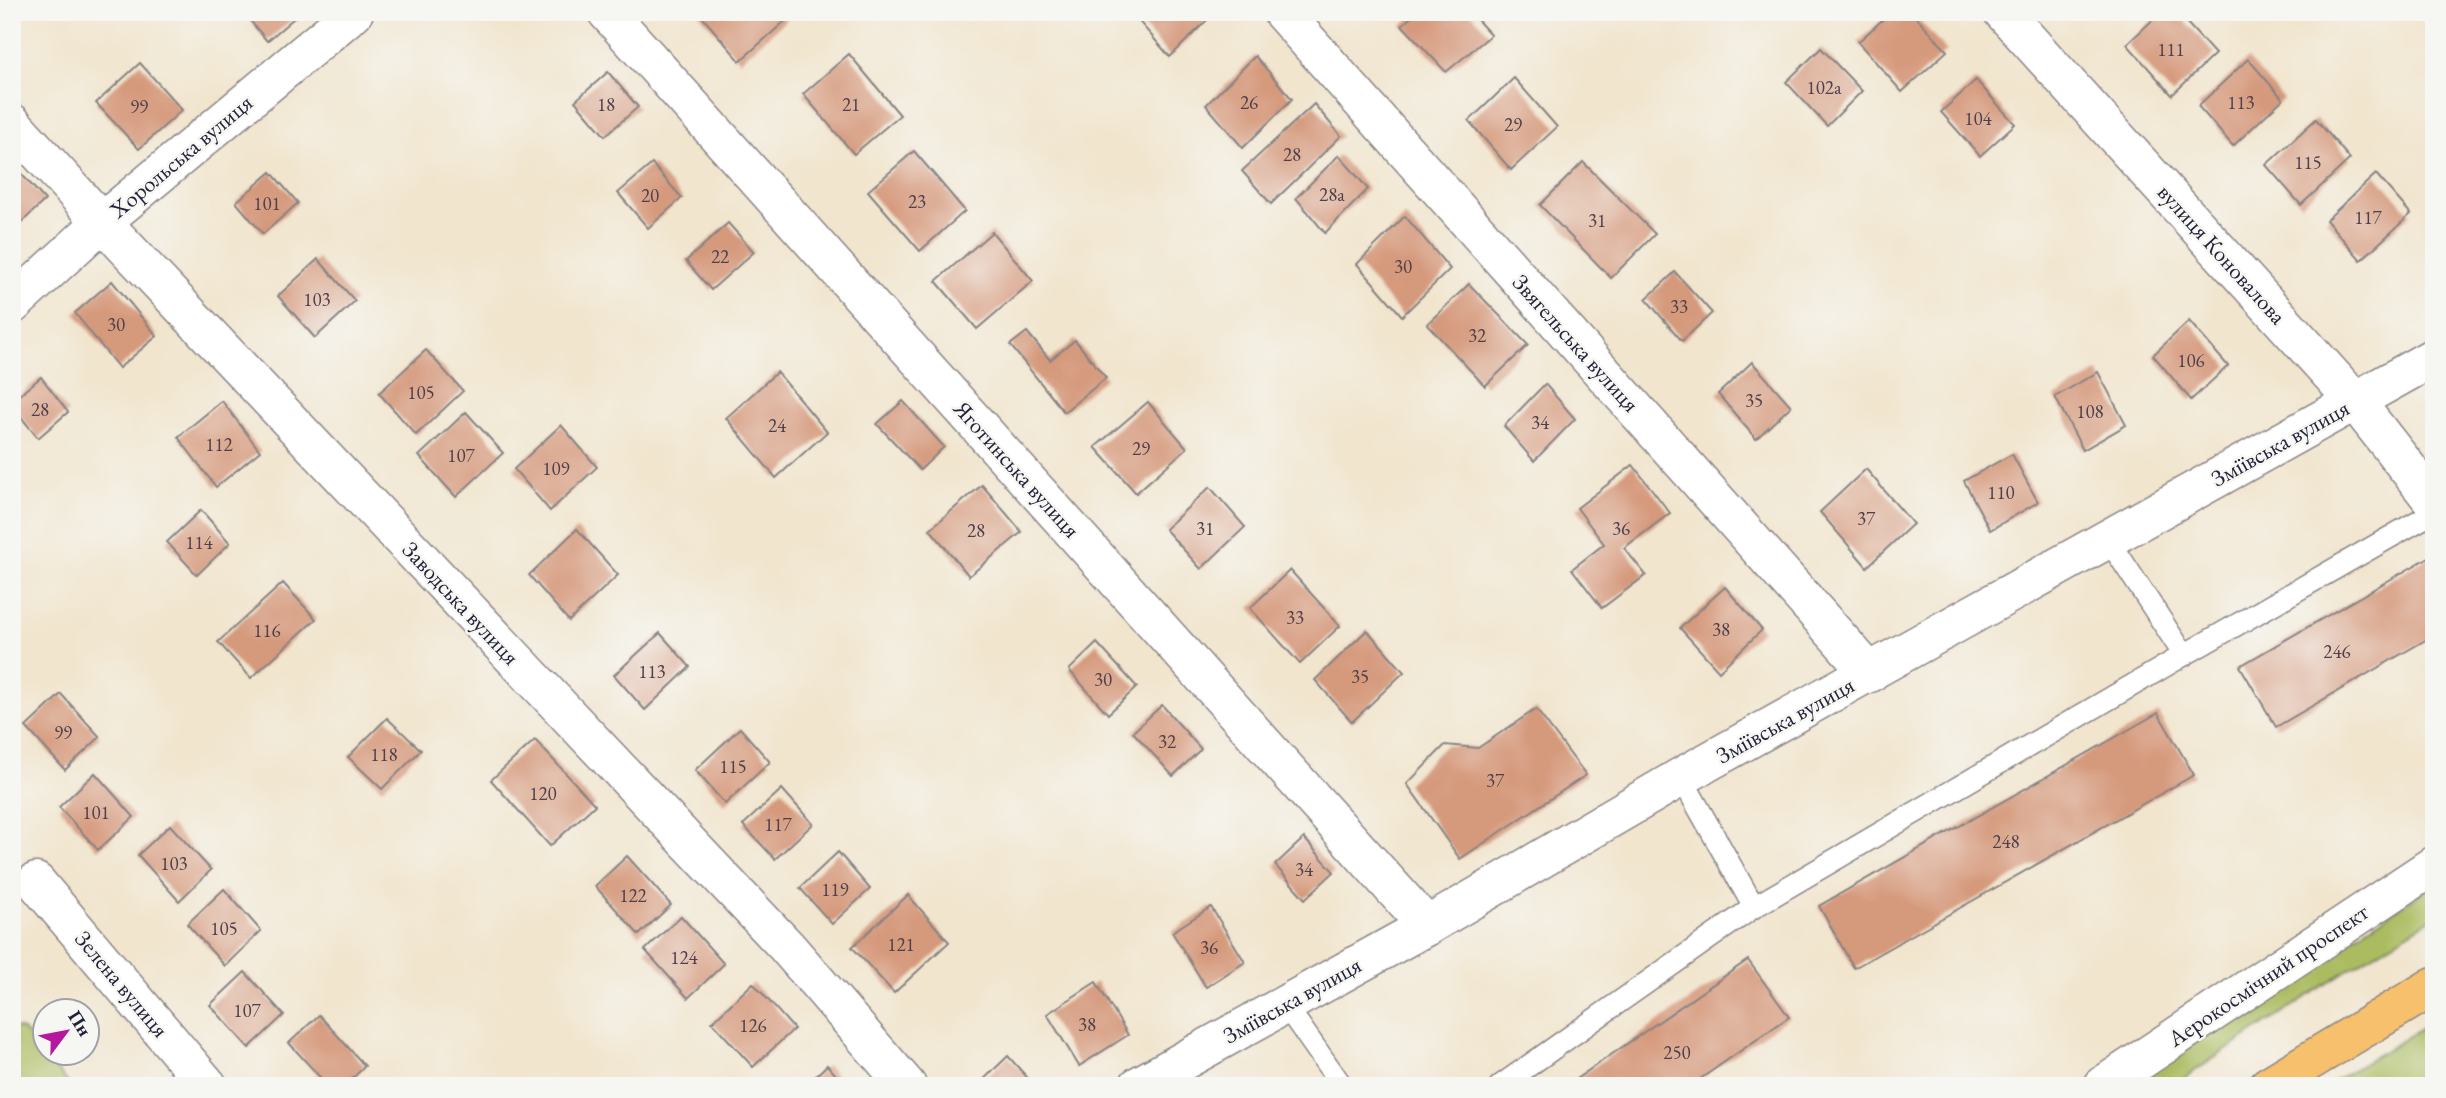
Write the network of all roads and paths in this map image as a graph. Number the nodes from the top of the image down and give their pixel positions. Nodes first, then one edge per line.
1 (354, 12) edge
2 (607, 12) edge
3 (1282, 12) edge
4 (2003, 12) edge
5 (12, 123) edge
6 (102, 222) junction
7 (12, 305) edge
8 (2434, 356) edge
9 (2355, 401) junction
10 (2434, 502) edge
11 (2434, 512) edge
12 (2108, 539) junction
13 (2184, 655) junction
14 (1870, 673) junction
15 (1681, 777) junction
16 (2434, 865) edge
17 (36, 882) dead end
18 (1754, 907) junction
19 (1427, 926) junction
20 (2434, 986) edge
21 (1284, 1003) junction
22 (208, 1086) edge
23 (907, 1086) edge
24 (1138, 1086) edge
25 (1342, 1086) edge
26 (1500, 1086) edge
27 (2102, 1086) edge
28 (2268, 1086) edge

1 - 6 street, Хорольська вулиця
2 - 19 street, Яготинська вулиця
3 - 14 street, Звягельська вулиця
4 - 9 street, вулиця Коновалова
5 - 6 street, Заводська вулиця
6 - 7 street, Хорольська вулиця
6 - 23 street, Заводська вулиця
8 - 9 street, Зміївська вулиця
9 - 10 street, вулиця Коновалова
9 - 12 street, Зміївська вулиця
11 - 13 lane
12 - 13 lane
12 - 14 street, Зміївська вулиця
13 - 18 lane
14 - 15 street, Зміївська вулиця
15 - 18 lane
15 - 19 street, Зміївська вулиця
16 - 27 street, Аерокосмічний проспект
17 - 22 street, Зелена вулиця
18 - 26 lane
19 - 21 street, Зміївська вулиця
20 - 28 main road
21 - 24 street, Зміївська вулиця
21 - 25 lane

